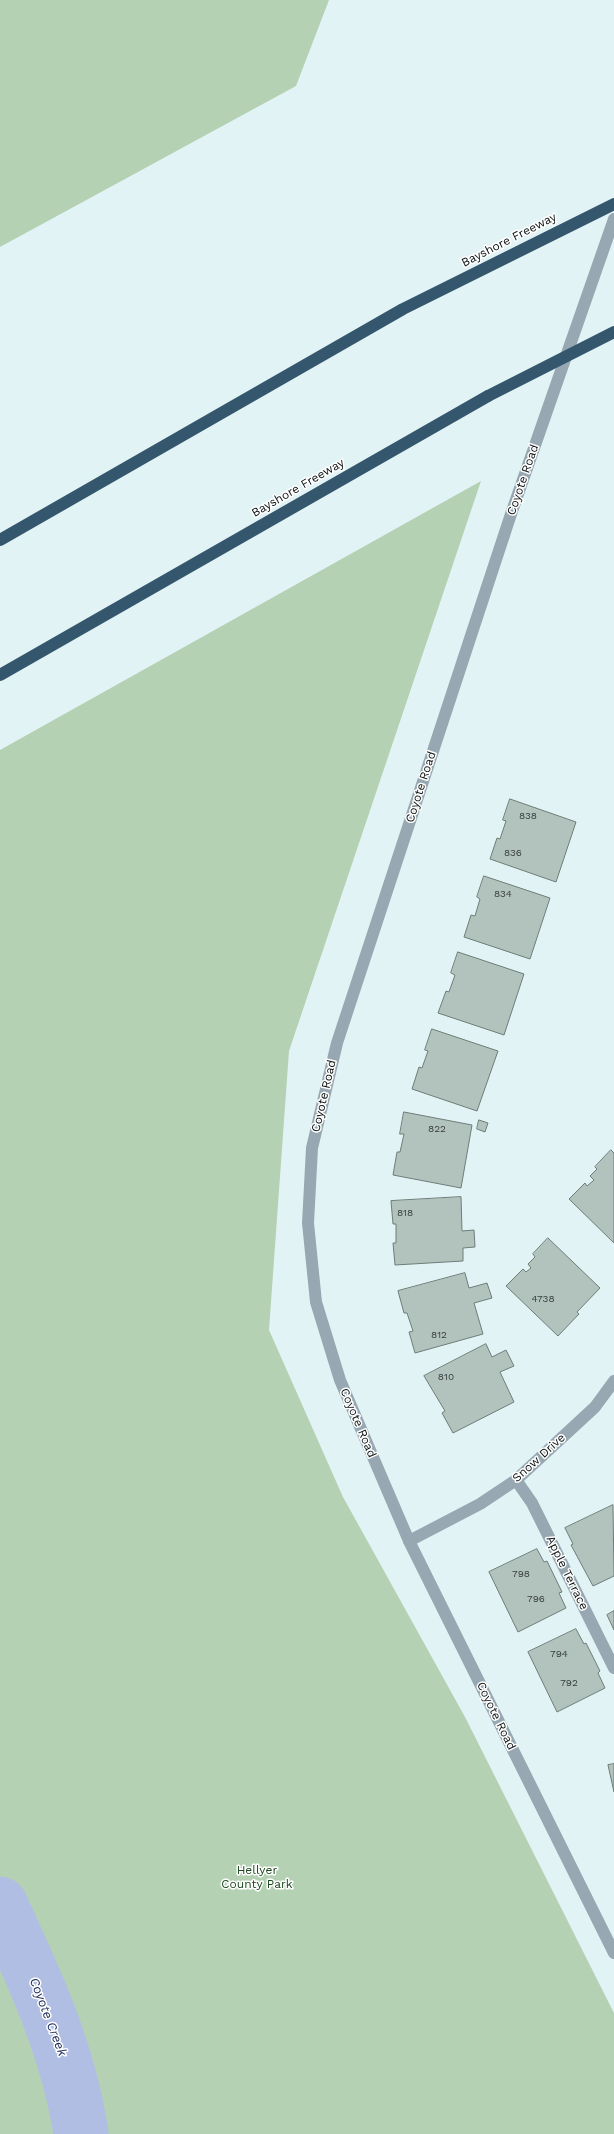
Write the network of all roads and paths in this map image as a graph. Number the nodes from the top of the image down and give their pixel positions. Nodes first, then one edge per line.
1 (614, 204) edge
2 (614, 219) edge
3 (614, 332) edge
4 (0, 540) edge
5 (0, 675) edge
6 (614, 1381) edge
7 (516, 1480) junction
8 (409, 1541) junction
9 (614, 1668) edge
10 (614, 1953) edge

1 - 4 highway, Bayshore Freeway
2 - 8 street, Coyote Road
3 - 5 highway, Bayshore Freeway, bridge
6 - 7 street, Snow Drive
7 - 8 street, Snow Drive
7 - 9 street, Apple Terrace
8 - 10 street, Coyote Road

